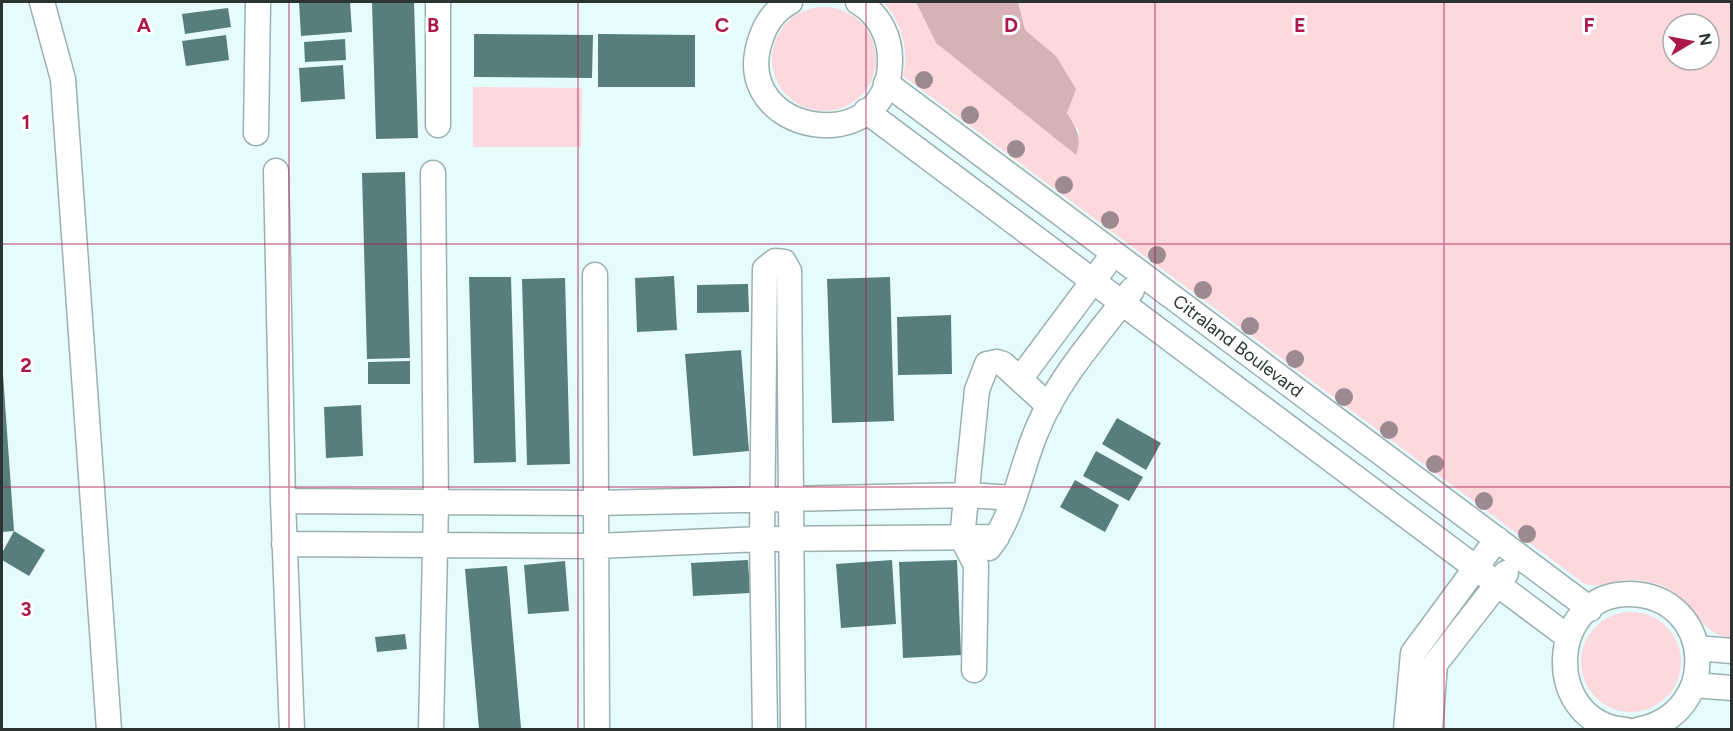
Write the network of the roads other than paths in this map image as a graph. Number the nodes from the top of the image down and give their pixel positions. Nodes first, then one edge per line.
1 (42, 2) edge
2 (258, 2) edge
3 (438, 2) edge
4 (790, 2) edge
5 (858, 2) edge
6 (886, 83) junction
7 (866, 111) junction
8 (438, 125) dead end
9 (256, 133) dead end
10 (276, 171) dead end
11 (433, 173) dead end
12 (1114, 253) junction
13 (595, 275) dead end
14 (1144, 275) junction
15 (1094, 282) junction
16 (1122, 303) junction
17 (1020, 379) junction
18 (1048, 406) junction
19 (968, 495) junction
20 (1014, 498) junction
21 (791, 500) junction
22 (283, 501) junction
23 (763, 501) junction
24 (595, 503) junction
25 (436, 504) junction
26 (997, 537) junction
27 (962, 538) junction
28 (762, 539) junction
29 (792, 539) junction
30 (1497, 539) junction
31 (284, 544) junction
32 (435, 545) junction
33 (596, 546) junction
34 (1520, 556) junction
35 (976, 565) junction
36 (1475, 568) junction
37 (1498, 584) junction
38 (1590, 609) junction
39 (1568, 637) junction
40 (1696, 648) junction
41 (1731, 651) edge
42 (1413, 653) junction
43 (1436, 664) junction
44 (974, 670) dead end
45 (1694, 684) junction
46 (1731, 687) edge
47 (110, 729) edge
48 (292, 729) edge
49 (431, 729) edge
50 (597, 729) edge
51 (765, 729) edge
52 (793, 729) edge
53 (1406, 729) edge
54 (1430, 729) edge
55 (1626, 729) edge
56 (1637, 729) edge

1 - 47 street
2 - 9 street
3 - 8 street
4 - 7 street
5 - 6 street
6 - 7 street
6 - 12 street, Citraland Boulevard
7 - 15 street, Citraland Boulevard
10 - 22 street
11 - 25 street
12 - 14 street, Citraland Boulevard
12 - 15 street
13 - 24 street
14 - 16 street
14 - 30 street, Citraland Boulevard
15 - 16 street, Citraland Boulevard
15 - 17 street
16 - 18 street
16 - 36 street, Citraland Boulevard
17 - 18 street
17 - 19 street
18 - 20 street
19 - 20 street
19 - 21 street
19 - 27 street
20 - 26 street
21 - 23 street
21 - 23 street
21 - 29 street
22 - 25 street
22 - 31 street
23 - 24 street
23 - 28 street
24 - 25 street
24 - 33 street
25 - 32 street
26 - 27 street
26 - 35 street
27 - 29 street
27 - 35 street
28 - 29 street
28 - 33 street
28 - 51 street
29 - 52 street
30 - 34 street, Citraland Boulevard
30 - 36 street
31 - 32 street
31 - 48 street
32 - 33 street
32 - 49 street
33 - 50 street
34 - 37 street
34 - 38 street, Citraland Boulevard
35 - 44 street
36 - 37 street, Citraland Boulevard
36 - 42 street
37 - 39 street, Citraland Boulevard
37 - 43 street
38 - 39 street
38 - 40 street
39 - 55 street
40 - 41 street
40 - 45 street
42 - 43 street
42 - 53 street
43 - 54 street
45 - 46 street
45 - 56 street

